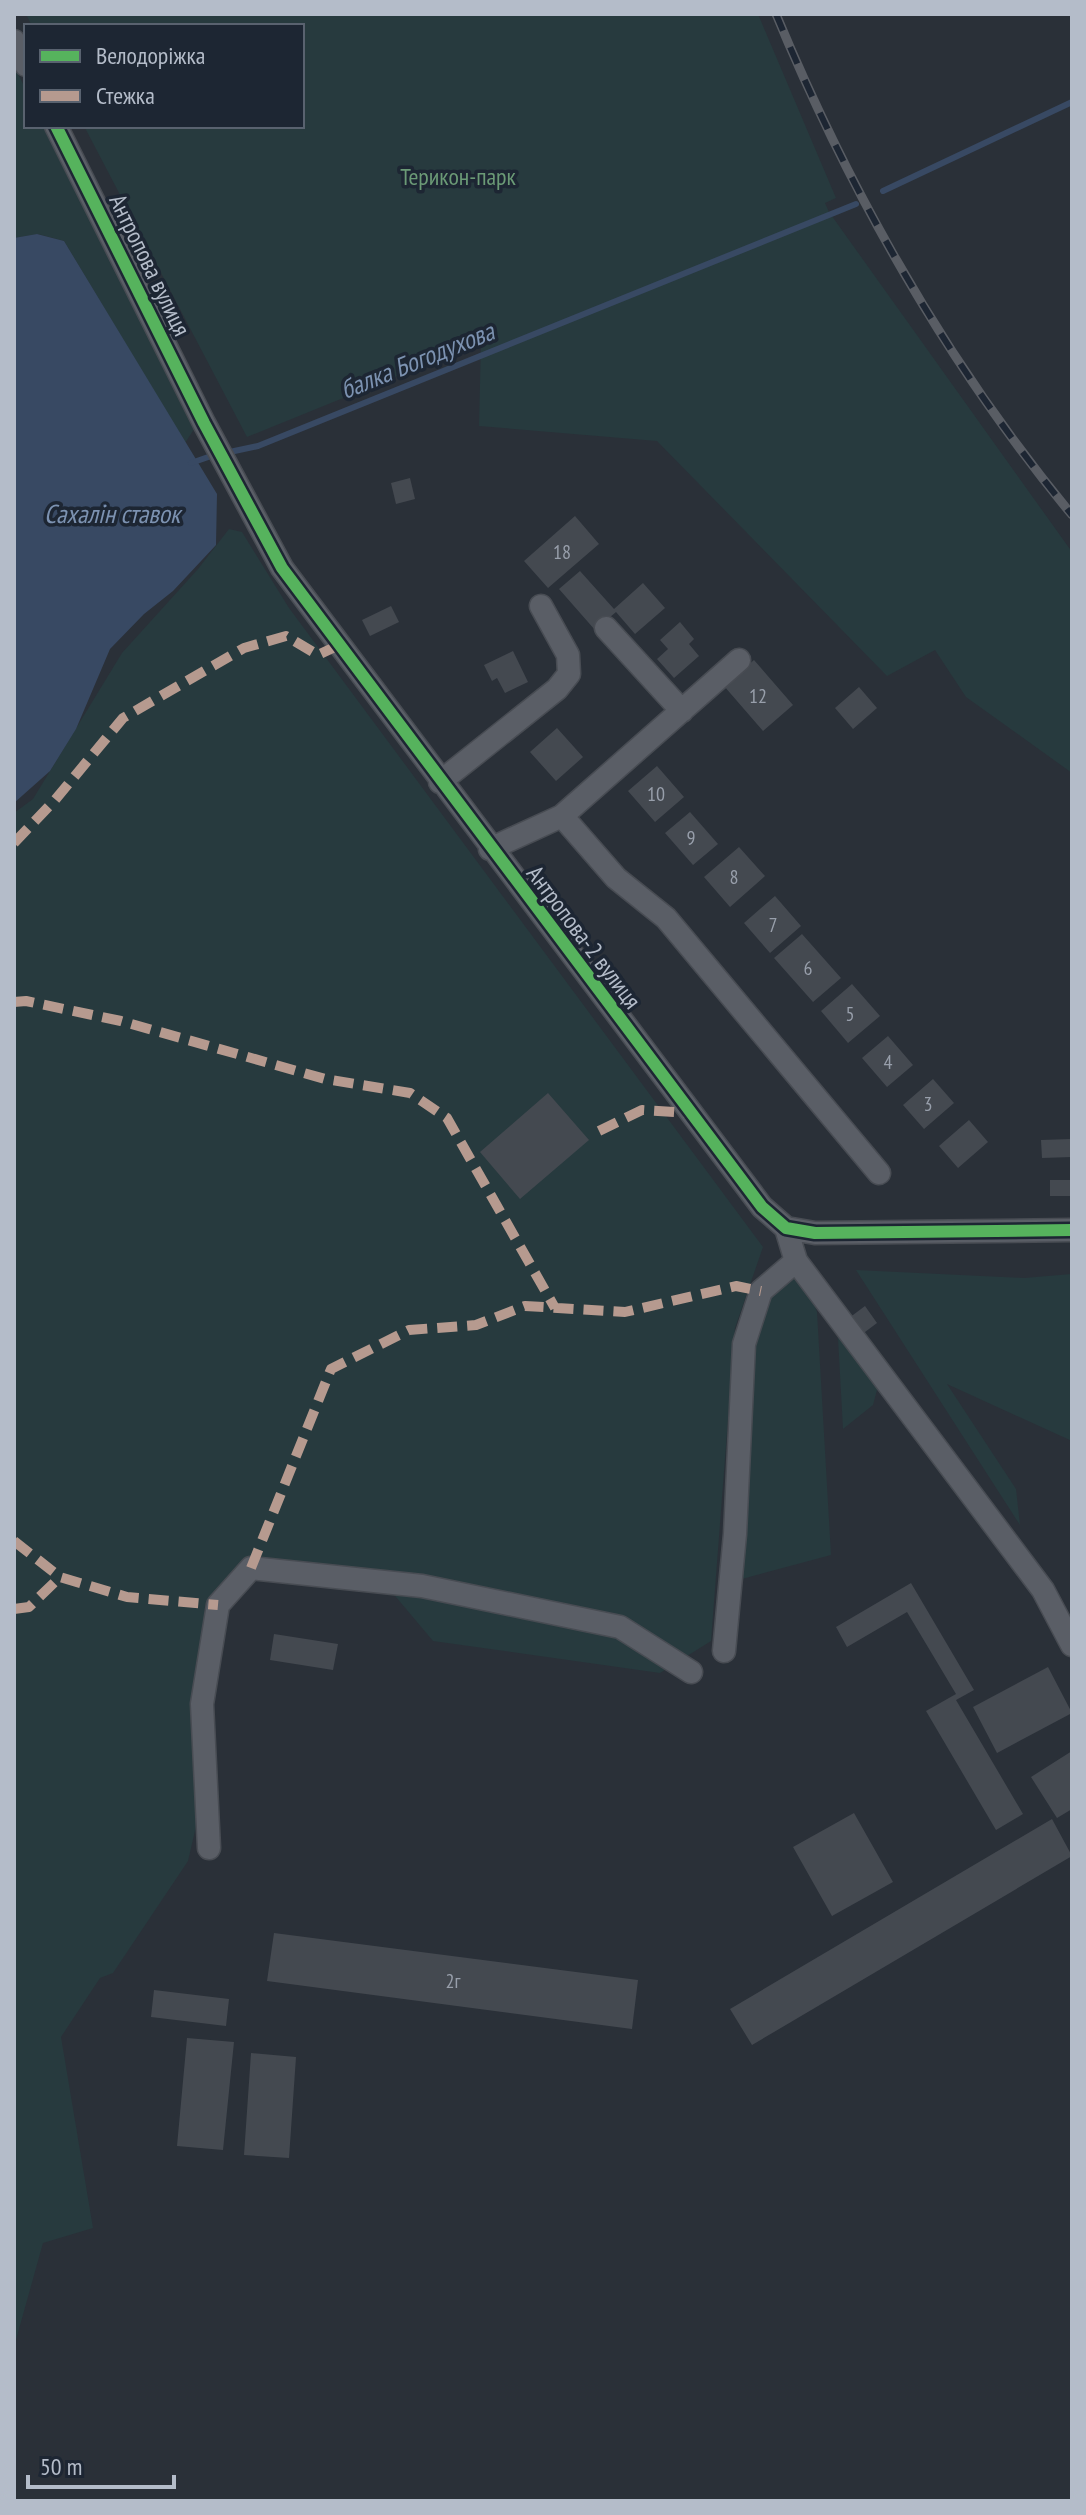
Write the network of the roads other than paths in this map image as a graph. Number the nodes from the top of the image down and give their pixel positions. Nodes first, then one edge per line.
1 (14, 41) edge
2 (24, 61) edge
3 (57, 128) edge
4 (204, 423) joint
5 (541, 606) dead end
6 (606, 628) dead end
7 (739, 660) dead end
8 (682, 711) junction
9 (440, 782) junction
10 (562, 816) junction
11 (490, 849) junction
12 (879, 1173) dead end
13 (786, 1228) junction
14 (1072, 1230) edge
15 (796, 1261) junction
16 (1072, 1645) edge
17 (724, 1651) dead end
18 (691, 1672) dead end
19 (209, 1848) dead end

1 - 2 street
3 - 4 street, Антропова вулиця
4 - 9 street, Антропова-2 вулиця
5 - 9 street
6 - 8 street
7 - 8 street
8 - 10 street
9 - 11 street, Антропова-2 вулиця
10 - 11 street
10 - 12 street
11 - 13 street, Антропова-2 вулиця
13 - 14 street
13 - 15 street
15 - 16 street
15 - 17 street
18 - 19 street

